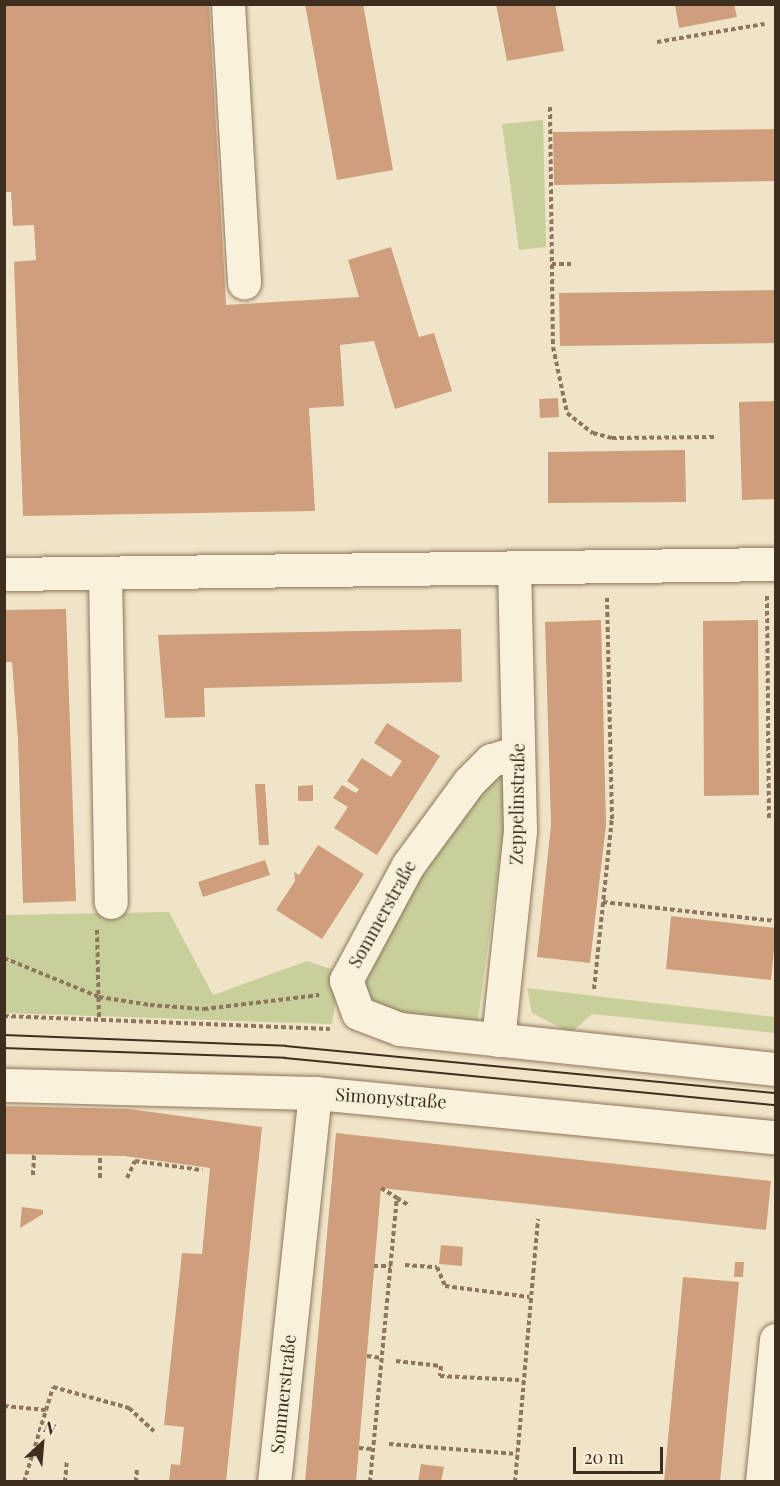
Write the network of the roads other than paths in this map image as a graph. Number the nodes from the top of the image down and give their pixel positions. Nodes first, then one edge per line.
1 (228, 4) edge
2 (243, 283) dead end
3 (514, 568) junction
4 (105, 573) junction
5 (4, 574) edge
6 (771, 578) edge
7 (518, 752) junction
8 (104, 910) road end
9 (498, 1040) junction
10 (776, 1069) edge
11 (4, 1085) edge
12 (315, 1093) junction
13 (776, 1137) edge
14 (776, 1340) edge
15 (274, 1482) edge
16 (762, 1482) edge

1 - 2 street
3 - 4 street
3 - 6 street
3 - 7 street, Zeppelinstraße
4 - 5 street
4 - 8 street
7 - 9 street, Zeppelinstraße
7 - 9 street, Sommerstraße
9 - 10 street
11 - 12 street, Simonystraße
12 - 13 street, Simonystraße
12 - 15 street, Sommerstraße
14 - 16 street

